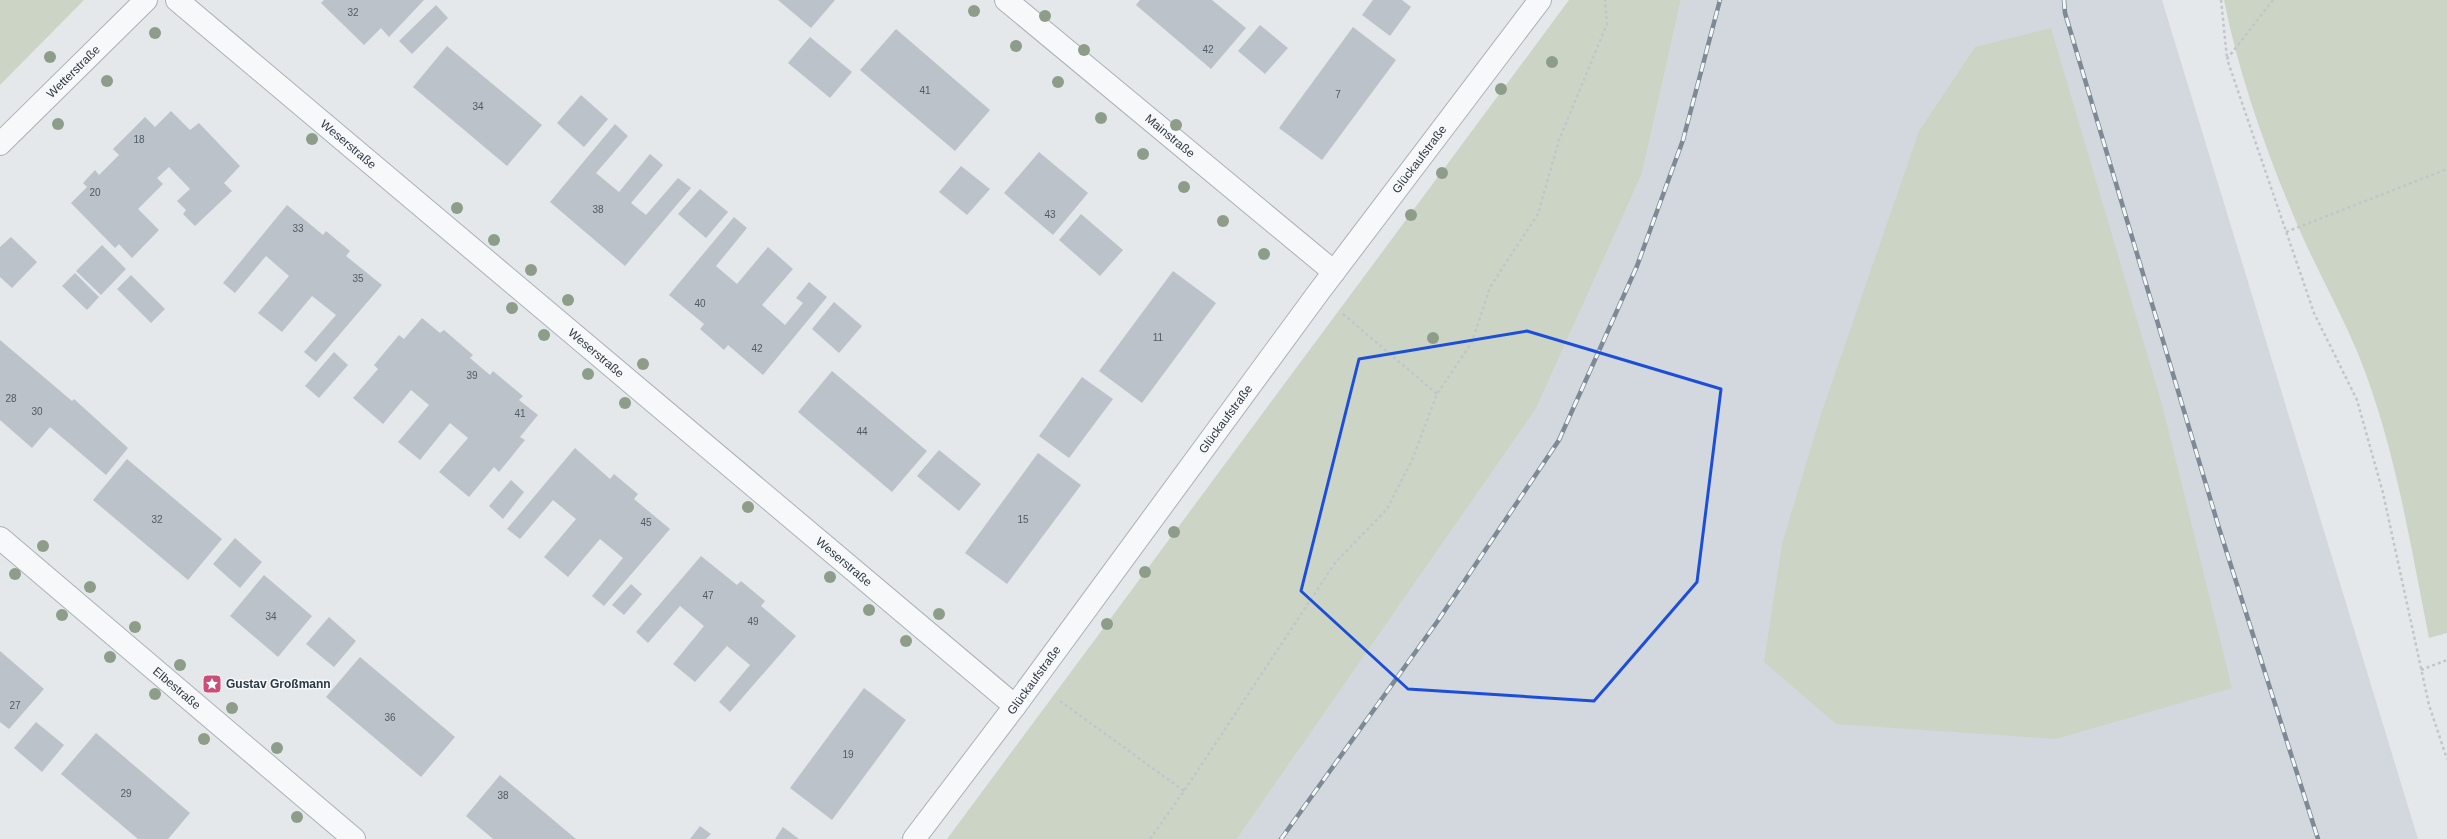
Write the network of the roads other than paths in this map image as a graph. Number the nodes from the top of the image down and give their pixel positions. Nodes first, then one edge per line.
1 (146, 0) edge
2 (177, 0) edge
3 (1006, 0) edge
4 (1540, 0) edge
5 (0, 144) edge
6 (1334, 272) junction
7 (0, 538) edge
8 (1015, 706) junction
9 (354, 839) edge
10 (914, 839) edge

1 - 5 street, Wetterstraße
2 - 8 street, Weserstraße
3 - 6 street, Mainstraße
4 - 6 street, Glückaufstraße
6 - 8 street, Glückaufstraße
7 - 9 street, Elbestraße
8 - 10 street, Glückaufstraße

